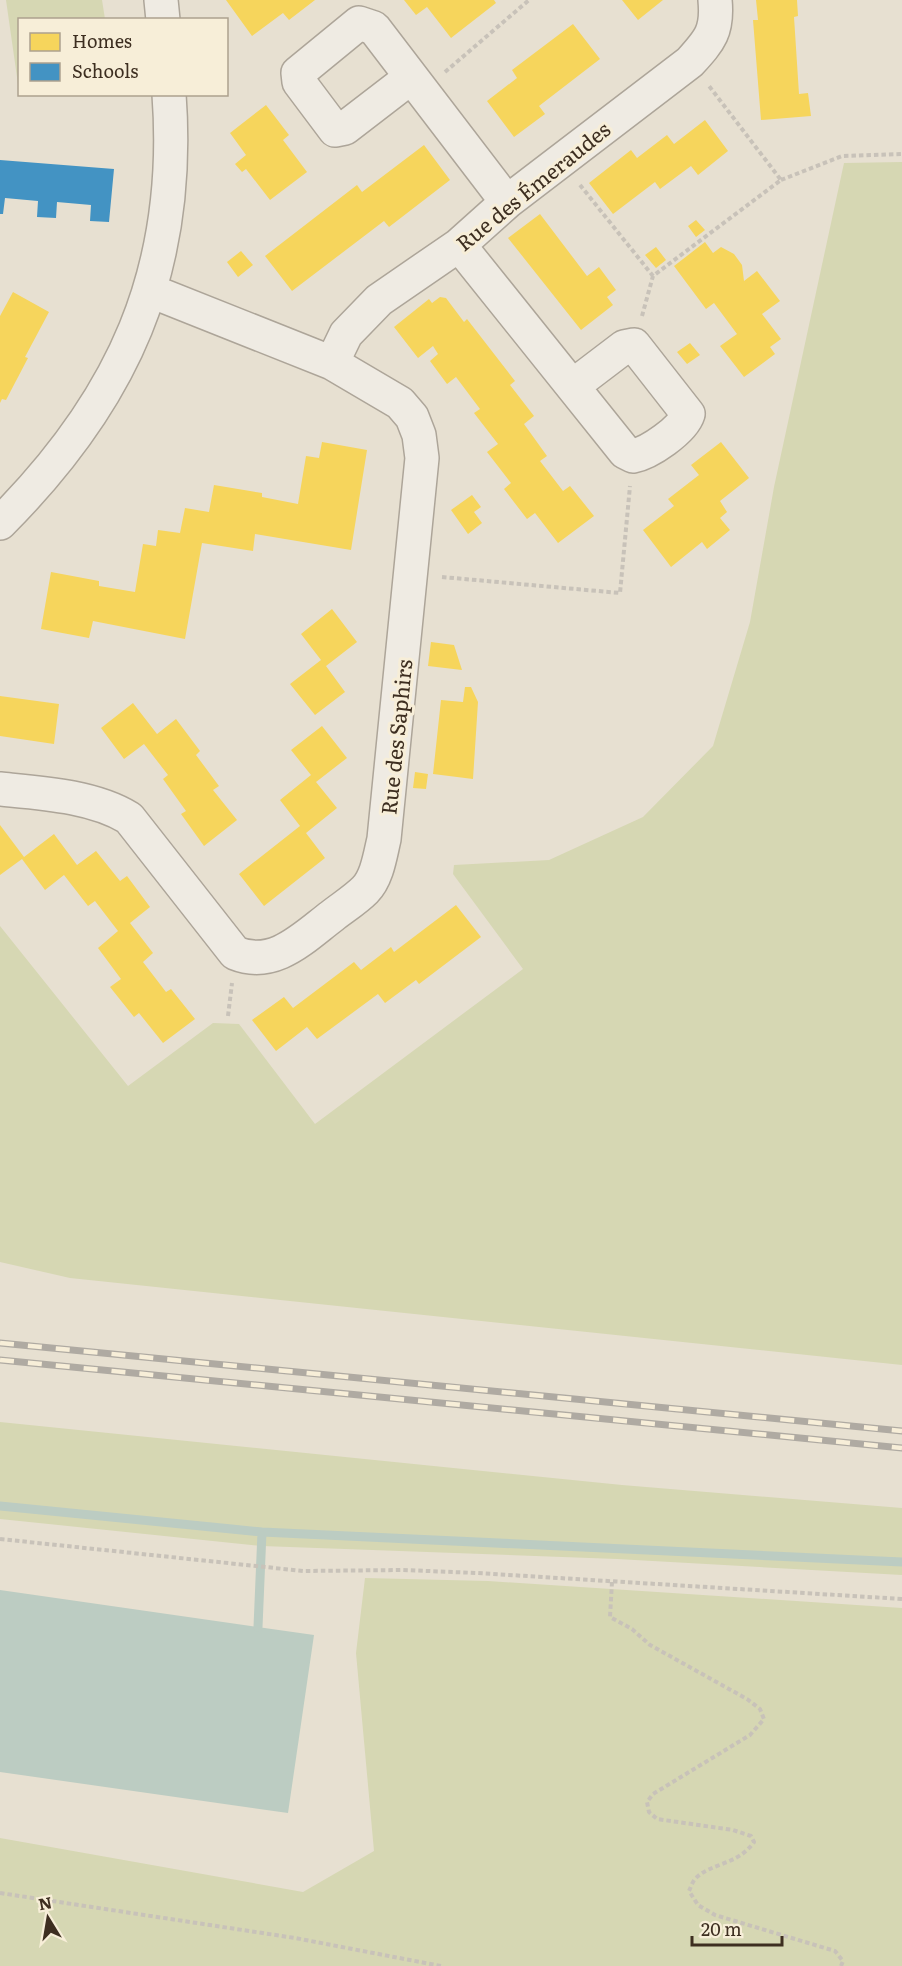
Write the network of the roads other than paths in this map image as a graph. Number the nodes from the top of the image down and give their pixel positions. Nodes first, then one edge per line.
1 (162, 0) edge
2 (716, 0) edge
3 (163, 18) edge
4 (416, 85) road end
5 (169, 96) edge
6 (507, 202) junction
7 (459, 245) junction
8 (151, 291) junction
9 (332, 363) junction
10 (574, 385) junction
11 (0, 523) edge
12 (0, 789) edge

1 - 3 street
2 - 6 street, Rue des Émeraudes
4 - 6 street
5 - 8 street
6 - 7 street, Rue des Émeraudes
7 - 9 street, Rue des Émeraudes
7 - 10 street
8 - 9 street, Rue des Saphirs
8 - 11 street
9 - 12 street, Rue des Saphirs
10 - 10 street

